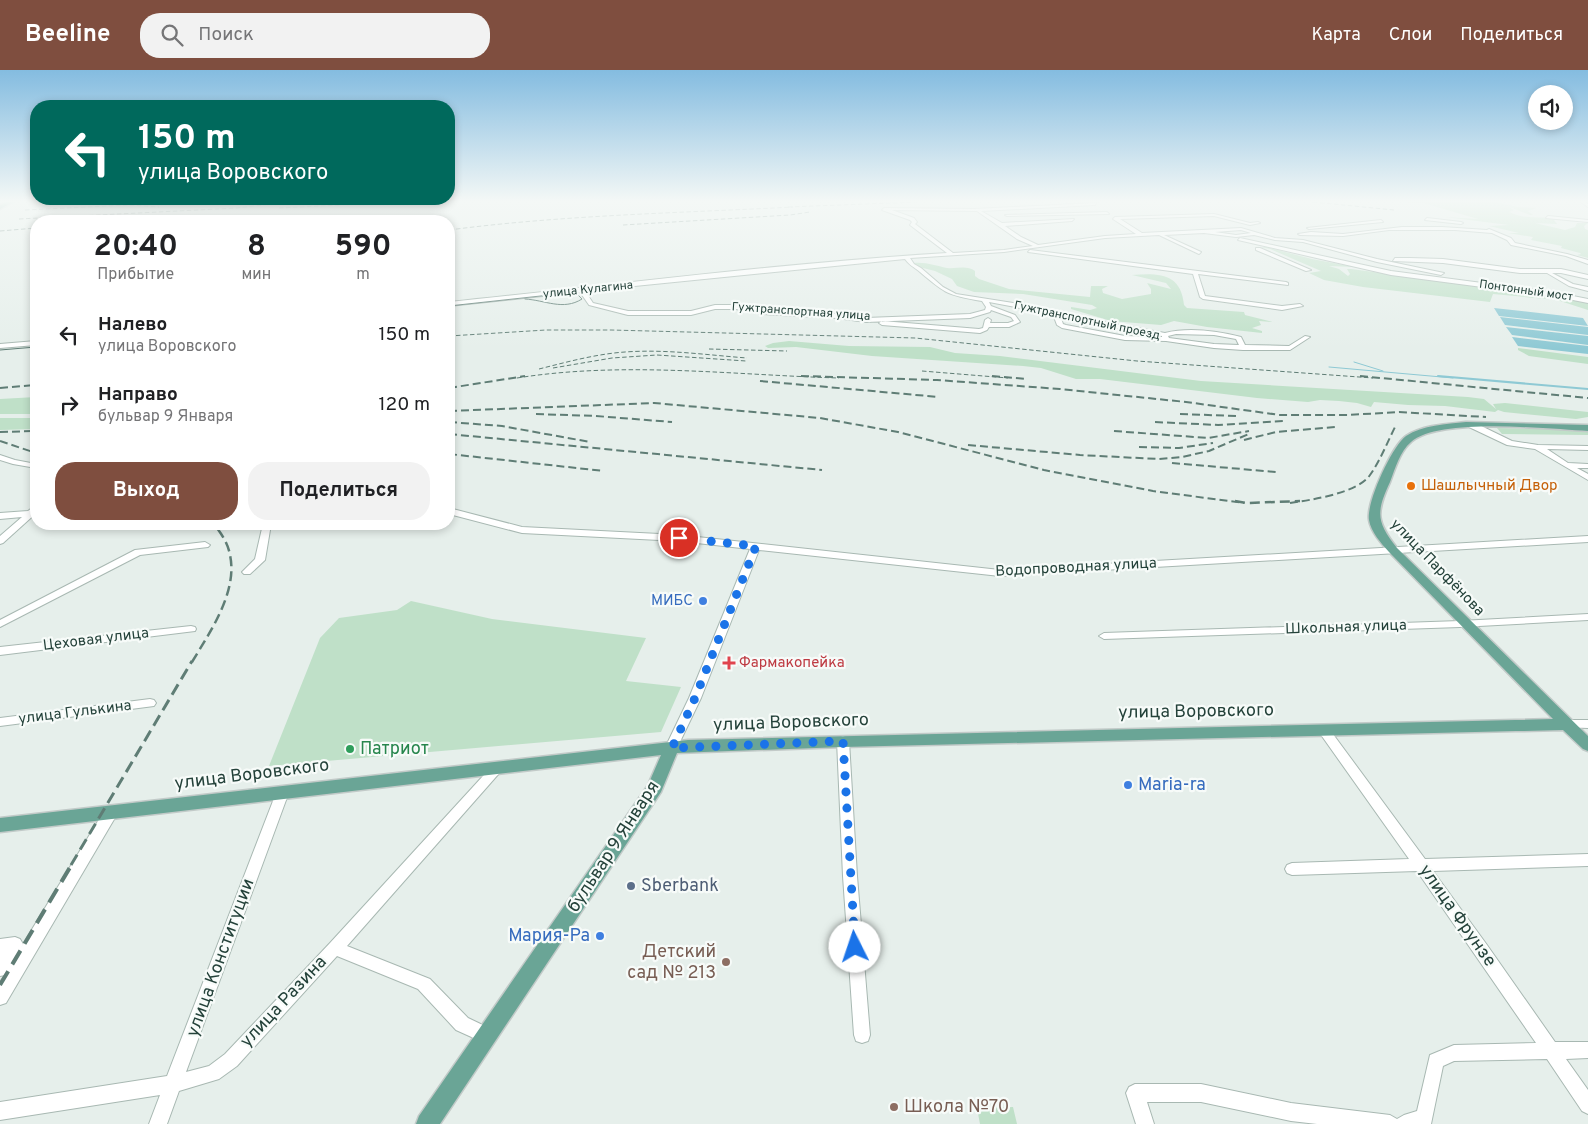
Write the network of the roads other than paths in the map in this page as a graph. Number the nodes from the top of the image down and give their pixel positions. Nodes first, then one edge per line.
1 (948, 251) edge
2 (1000, 251) edge
3 (1024, 251) edge
4 (1195, 251) edge
5 (1263, 251) edge
6 (1293, 251) edge
7 (1347, 251) edge
8 (1548, 251) edge
9 (1199, 253) dead end
10 (953, 255) junction
11 (907, 258) junction
12 (1384, 262) junction
13 (1588, 262) edge
14 (1308, 270) dead end
15 (1544, 271) junction
16 (1195, 272) junction
17 (1588, 277) edge
18 (1286, 284) dead end
19 (1506, 288) junction
20 (1588, 289) edge
21 (580, 290) junction
22 (1588, 301) edge
23 (455, 303) edge
24 (987, 306) junction
25 (1300, 306) dead end
26 (1058, 316) junction
27 (866, 320) junction
28 (988, 325) junction
29 (1165, 337) junction
30 (1307, 338) dead end
31 (30, 343) edge
32 (0, 346) edge
33 (1243, 348) junction
34 (1472, 425) junction
35 (1588, 428) edge
36 (1537, 447) junction
37 (1588, 448) edge
38 (0, 457) edge
39 (30, 465) edge
40 (1567, 465) junction
41 (1588, 466) edge
42 (1588, 478) edge
43 (30, 512) edge
44 (455, 513) edge
45 (30, 515) edge
46 (0, 516) edge
47 (266, 530) edge
48 (1588, 539) edge
49 (0, 541) edge
50 (205, 545) dead end
51 (756, 546) junction
52 (1393, 550) junction
53 (247, 572) dead end
54 (1588, 617) edge
55 (0, 624) edge
56 (1467, 624) junction
57 (191, 629) dead end
58 (1104, 636) dead end
59 (0, 651) edge
60 (150, 703) dead end
61 (0, 722) edge
62 (1567, 724) junction
63 (1588, 724) edge
64 (1323, 729) junction
65 (843, 741) junction
66 (1588, 745) edge
67 (672, 748) junction
68 (498, 768) junction
69 (282, 792) junction
70 (111, 812) junction
71 (0, 825) edge
72 (1588, 860) edge
73 (1422, 865) junction
74 (1292, 869) dead end
75 (8, 945) edge
76 (335, 948) junction
77 (0, 969) edge
78 (0, 998) edge
79 (862, 1035) dead end
80 (487, 1036) junction
81 (1588, 1050) edge
82 (1551, 1052) junction
83 (174, 1084) junction
84 (1588, 1105) edge
85 (0, 1111) edge
86 (158, 1124) edge
87 (427, 1124) edge
88 (1145, 1124) edge
89 (1390, 1124) edge
90 (1404, 1124) edge

1 - 10 street
2 - 10 street, улица Кулагина
3 - 16 street
4 - 9 street
5 - 14 street
6 - 19 street, Понтонный мост
7 - 12 street
8 - 13 street
10 - 11 street, улица Кулагина
11 - 21 street, улица Кулагина
11 - 24 street, Гужтранспортный проезд
12 - 15 street
12 - 19 street
15 - 17 street
15 - 20 street
16 - 18 street
16 - 25 street
19 - 22 street, Понтонный мост
21 - 23 street, улица Кулагина
21 - 27 street, Гужтранспортная улица
24 - 26 street, Гужтранспортный проезд
24 - 27 street, Гужтранспортная улица
24 - 28 street
24 - 28 street
26 - 29 street, Гужтранспортный проезд
26 - 29 street
27 - 28 street
29 - 33 street, Гужтранспортный проезд
29 - 33 street
30 - 33 street, Гужтранспортный проезд
31 - 32 street
34 - 35 main road, улица Парфёнова
34 - 36 street
34 - 52 main road, улица Парфёнова
36 - 37 street
36 - 40 street
38 - 39 street
40 - 41 street
40 - 42 street
43 - 46 street
44 - 51 street, Водопроводная улица
45 - 49 street
47 - 53 street
48 - 52 street, Водопроводная улица
50 - 55 street
51 - 52 street, Водопроводная улица
51 - 67 street, бульвар 9 Января
52 - 56 main road, улица Парфёнова
54 - 56 street, Школьная улица
56 - 58 street, Школьная улица
56 - 62 main road, улица Парфёнова
57 - 59 street, Цеховая улица
60 - 61 street, улица Гулькина
62 - 63 street, улица Воровского
62 - 64 main road, улица Воровского
62 - 66 main road, улица Парфёнова
64 - 65 main road, улица Воровского
64 - 73 street, улица Фрунзе
65 - 67 main road, улица Воровского
65 - 79 street
67 - 68 main road, улица Воровского
67 - 80 main road, бульвар 9 Января
68 - 69 main road, улица Воровского
68 - 76 street, улица Разина
69 - 70 main road, улица Воровского
69 - 83 street, улица Конституции
70 - 71 main road, улица Воровского
70 - 78 street
72 - 73 street
73 - 74 street
73 - 82 street, улица Фрунзе
75 - 77 street
76 - 80 street
76 - 83 street, улица Разина
80 - 87 main road, бульвар 9 Января
81 - 82 street
82 - 84 street, улица Фрунзе
82 - 90 street
83 - 85 street, улица Разина
83 - 86 street, улица Конституции
88 - 89 street

